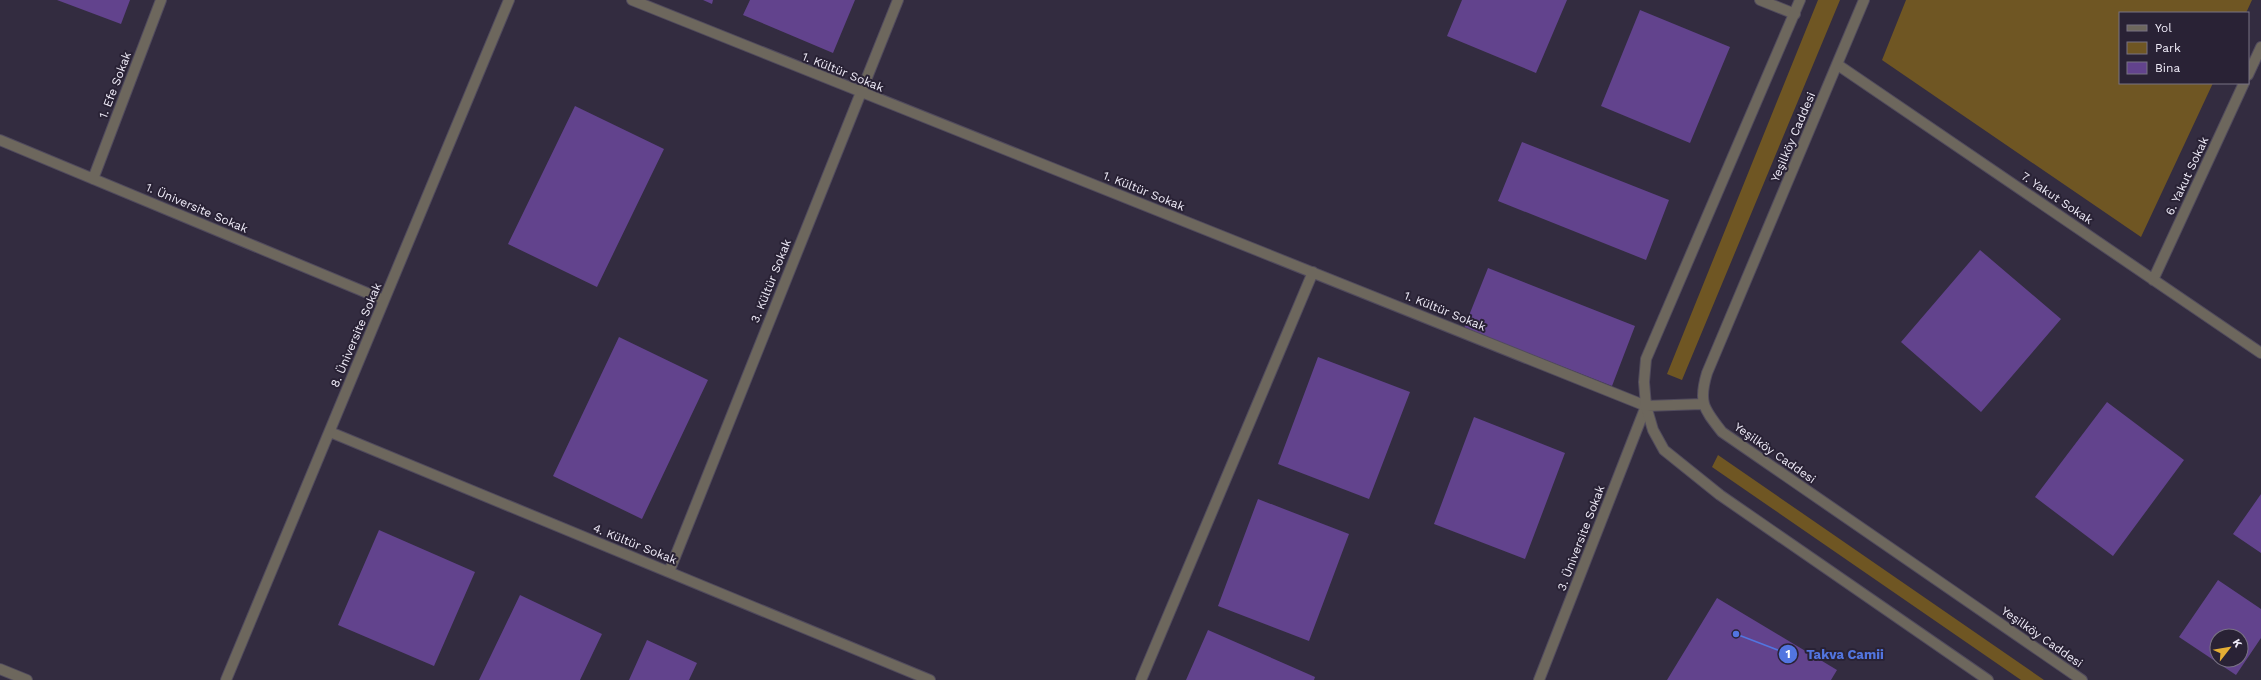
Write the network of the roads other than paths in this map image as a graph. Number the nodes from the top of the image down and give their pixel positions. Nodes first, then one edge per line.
1 (161, 0) edge
2 (509, 0) edge
3 (632, 0) edge
4 (898, 0) edge
5 (1760, 0) edge
6 (1800, 0) edge
7 (1864, 0) edge
8 (1795, 14) junction
9 (2261, 47) edge
10 (1838, 65) junction
11 (2249, 73) edge
12 (2244, 84) edge
13 (860, 93) junction
14 (0, 140) edge
15 (93, 179) junction
16 (1313, 272) junction
17 (2153, 280) junction
18 (384, 300) junction
19 (2261, 353) edge
20 (1702, 404) junction
21 (1646, 406) junction
22 (330, 432) junction
23 (669, 572) junction
24 (0, 669) edge
25 (27, 680) edge
26 (226, 680) edge
27 (930, 680) edge
28 (1141, 680) edge
29 (1539, 680) edge
30 (1988, 680) edge
31 (2082, 680) edge

1 - 15 street, 1. Efe Sokak
2 - 18 street, 8. Üniversite Sokak
3 - 13 street, 1. Kültür Sokak
4 - 13 street, 3. Kültür Sokak
5 - 8 street
6 - 8 street
7 - 10 street, Yeşilköy Caddesi
8 - 21 street
9 - 11 street
10 - 17 street, 7. Yakut Sokak
10 - 20 street, Yeşilköy Caddesi
12 - 17 street, 6. Yakut Sokak
13 - 16 street, 1. Kültür Sokak
13 - 23 street, 3. Kültür Sokak
14 - 15 street, 1. Üniversite Sokak
15 - 18 street, 1. Üniversite Sokak
16 - 21 street, 1. Kültür Sokak
16 - 28 street
17 - 19 street, 7. Yakut Sokak
18 - 22 street, 8. Üniversite Sokak
20 - 21 street
20 - 31 street, Yeşilköy Caddesi
21 - 29 street, 3. Üniversite Sokak
21 - 30 street
22 - 23 street, 4. Kültür Sokak
22 - 26 street, 8. Üniversite Sokak
23 - 27 street, 4. Kültür Sokak
24 - 25 street

